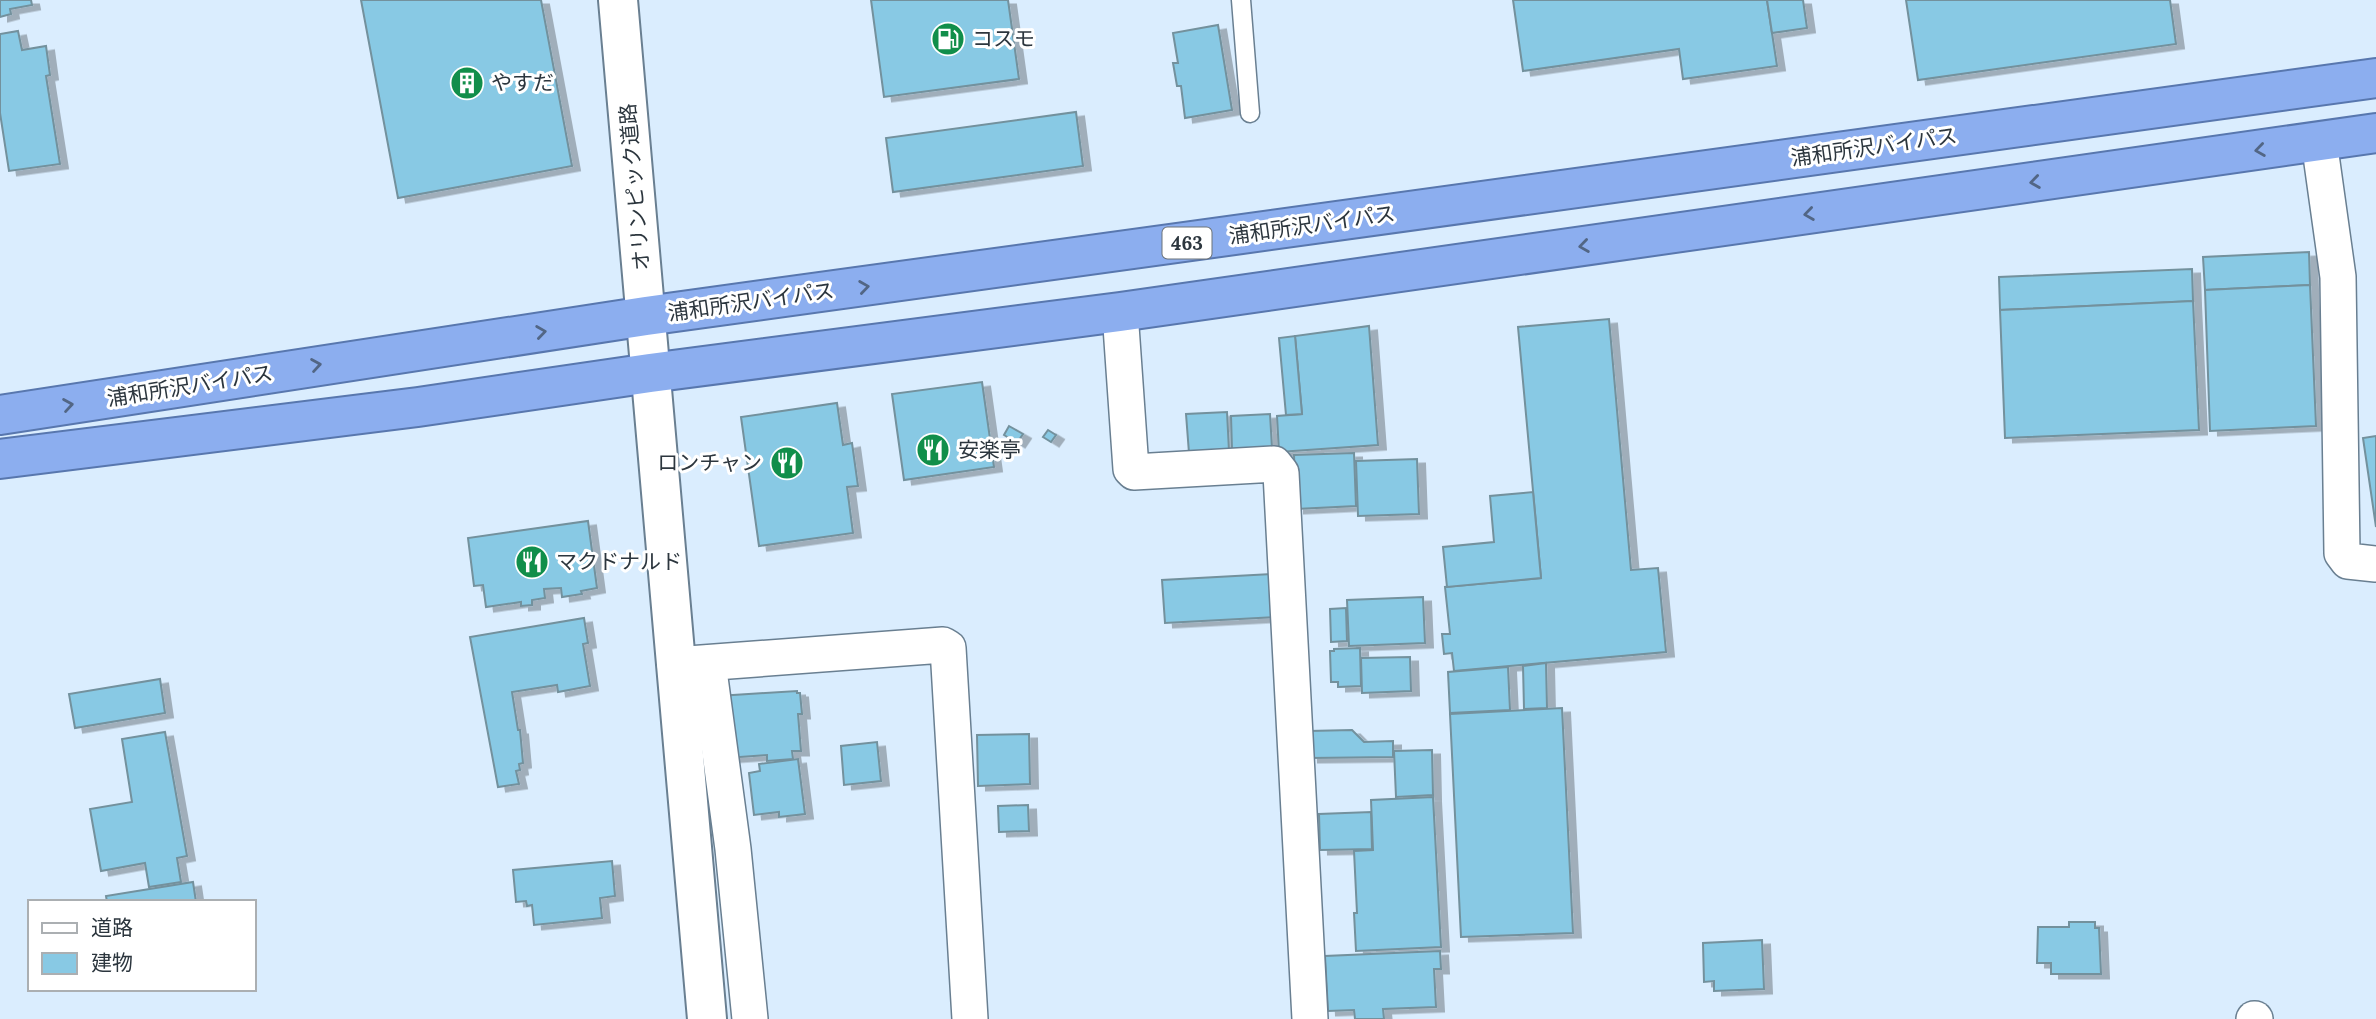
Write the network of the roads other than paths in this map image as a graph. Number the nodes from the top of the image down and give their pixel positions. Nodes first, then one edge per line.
1 (618, 0) edge
2 (1241, 0) edge
3 (2376, 78) edge
4 (1250, 114) dead end
5 (2376, 134) edge
6 (2319, 141) junction
7 (1120, 312) junction
8 (646, 316) junction
9 (650, 373) junction
10 (0, 415) edge
11 (0, 459) edge
12 (2376, 564) edge
13 (692, 664) junction
14 (707, 1019) edge
15 (750, 1019) edge
16 (970, 1019) edge
17 (1310, 1019) edge

1 - 8 street, オリンピック道路
2 - 4 lane
8 -> 3 highway, 浦和所沢バイパス / 463
5 - 6 highway
6 -> 7 highway
6 - 12 street
7 - 9 highway
7 - 17 street
8 - 9 street, オリンピック道路
10 -> 8 highway, 浦和所沢バイパス / 463
9 - 11 highway
9 - 13 street, オリンピック道路
13 - 14 street, オリンピック道路
13 - 15 street
13 - 16 street

